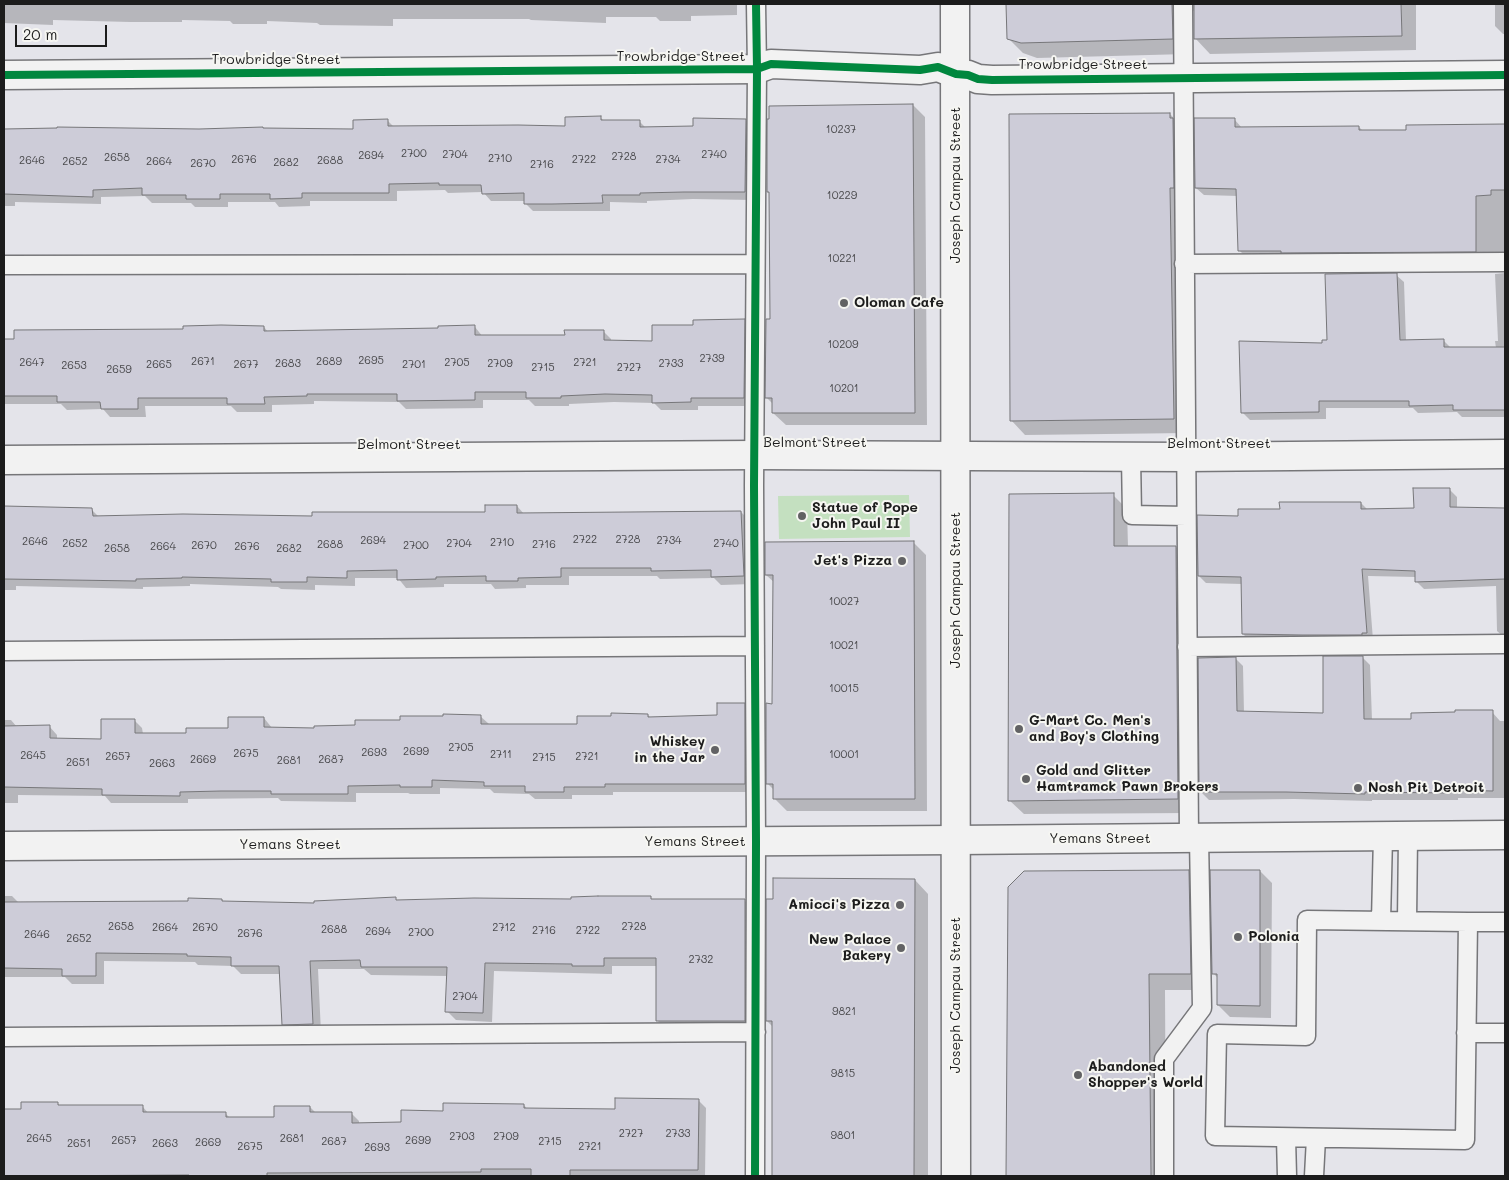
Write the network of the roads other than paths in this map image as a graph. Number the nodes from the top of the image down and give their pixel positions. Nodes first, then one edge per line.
1 (756, 4) edge
2 (955, 4) edge
3 (1183, 4) edge
4 (757, 70) junction
5 (4, 74) edge
6 (956, 74) junction
7 (1505, 74) edge
8 (1184, 77) junction
9 (1505, 262) edge
10 (755, 264) junction
11 (1184, 264) junction
12 (4, 265) edge
13 (1505, 454) edge
14 (754, 455) junction
15 (956, 456) junction
16 (1131, 457) junction
17 (1185, 457) junction
18 (4, 460) edge
19 (1186, 516) junction
20 (1505, 644) edge
21 (755, 646) junction
22 (1187, 647) junction
23 (4, 651) edge
24 (1505, 835) edge
25 (1396, 836) junction
26 (1194, 838) junction
27 (956, 840) junction
28 (756, 842) junction
29 (4, 846) edge
30 (1381, 921) junction
31 (1406, 922) junction
32 (1468, 922) junction
33 (1505, 922) edge
34 (1202, 1008) junction
35 (756, 1032) junction
36 (1466, 1033) junction
37 (1505, 1033) edge
38 (1217, 1034) junction
39 (4, 1037) edge
40 (1286, 1138) junction
41 (1316, 1138) junction
42 (755, 1176) edge
43 (956, 1176) edge
44 (1164, 1176) edge
45 (1287, 1176) edge
46 (1314, 1176) edge

1 - 4 lane
2 - 6 street, Joseph Campau Street
3 - 8 lane
4 - 5 street, Trowbridge Street
4 - 6 street, Trowbridge Street
4 - 10 lane
6 - 8 street, Trowbridge Street
6 - 15 street, Joseph Campau Street
7 - 8 street, Trowbridge Street
8 - 11 lane
9 - 11 lane
10 - 12 lane
10 - 14 lane
11 - 17 lane
13 - 17 street, Belmont Street
14 - 15 street, Belmont Street
14 - 18 street, Belmont Street
14 - 21 lane
15 - 16 street, Belmont Street
15 - 27 street, Joseph Campau Street
16 - 17 street, Belmont Street
16 - 19 lane
17 - 19 lane
19 - 22 lane
20 - 22 lane
21 - 23 lane
21 - 28 lane
22 - 26 lane
24 - 25 street, Yemans Street
25 - 26 street, Yemans Street
25 - 30 lane
25 - 31 lane
26 - 27 street, Yemans Street
26 - 34 lane
27 - 28 street, Yemans Street
27 - 43 street, Joseph Campau Street
28 - 29 street, Yemans Street
28 - 35 lane
30 - 31 lane
30 - 38 lane
31 - 32 lane
32 - 33 lane
32 - 36 lane
34 - 38 lane
34 - 44 lane
35 - 39 lane
35 - 42 lane
36 - 37 lane
36 - 41 lane
38 - 40 lane
40 - 41 lane
40 - 45 lane
41 - 46 lane

